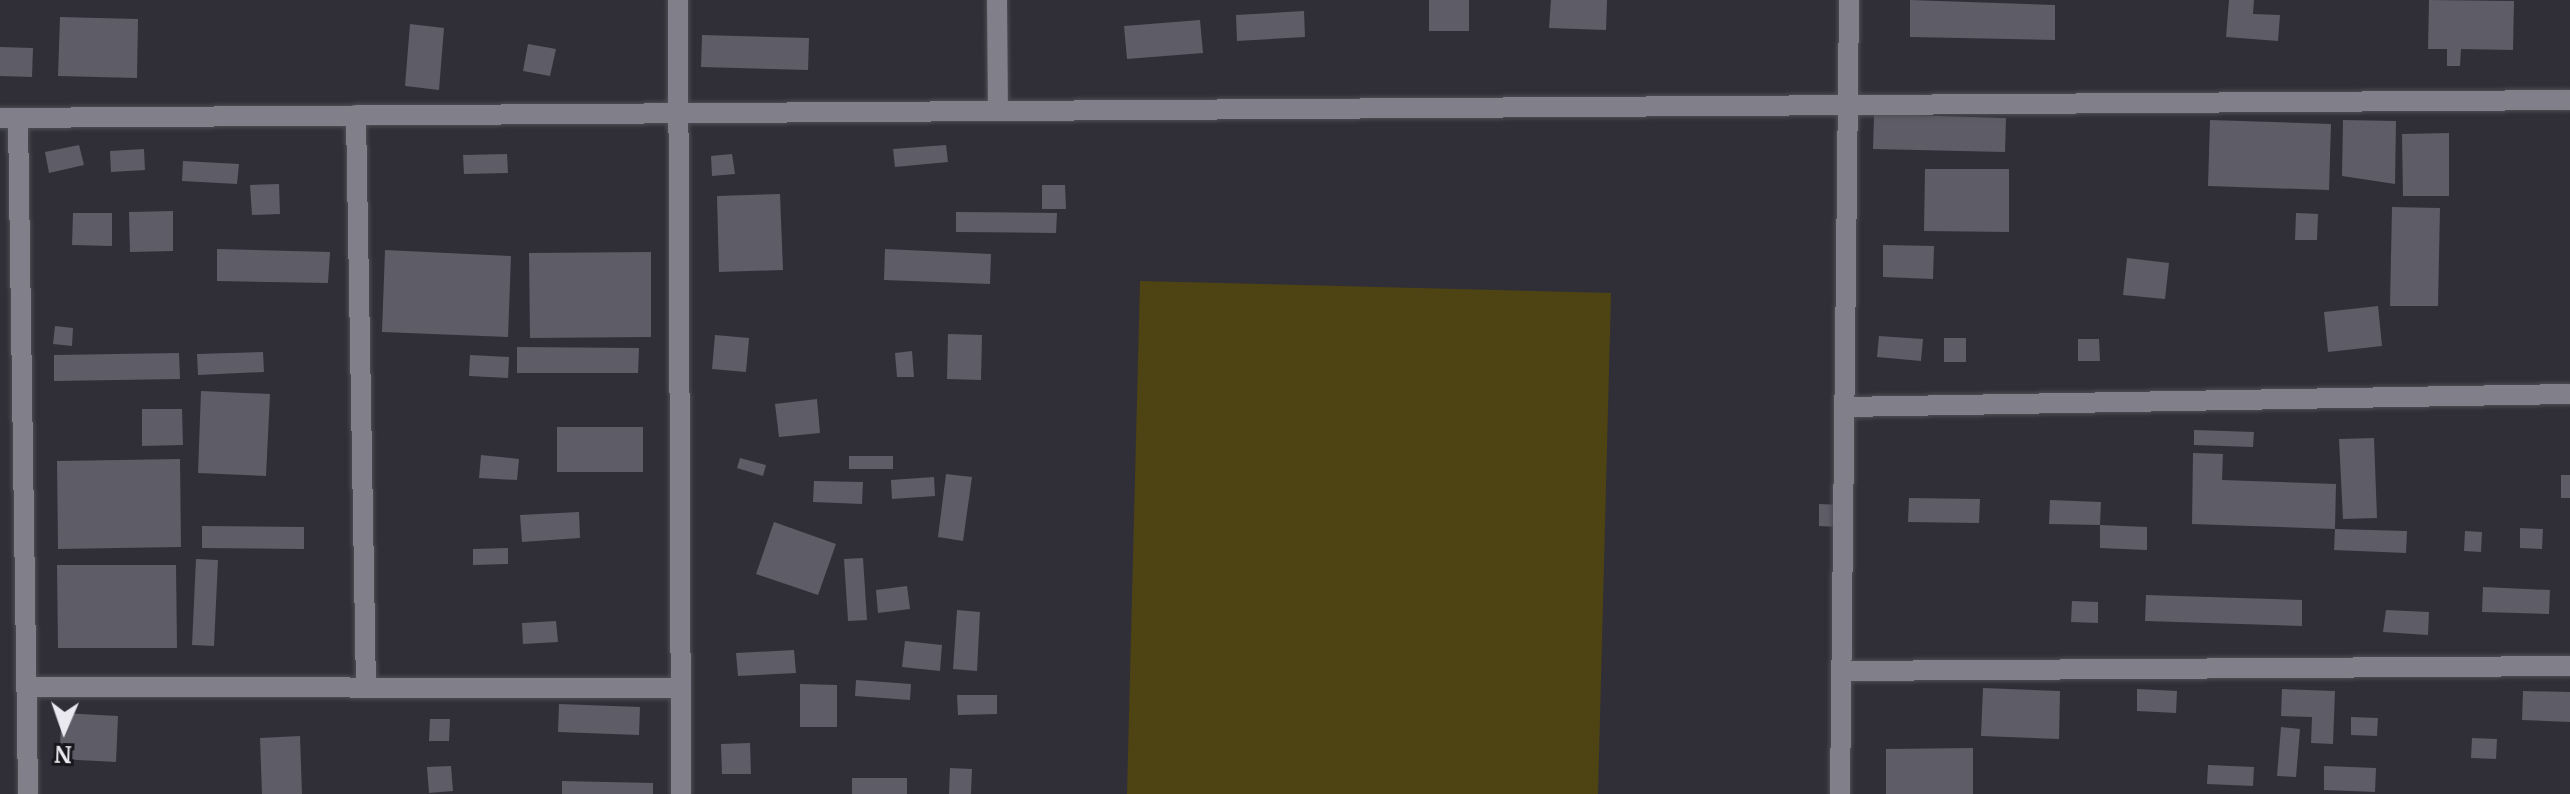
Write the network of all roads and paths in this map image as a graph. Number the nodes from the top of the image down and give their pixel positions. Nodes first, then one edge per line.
1 (678, 0) edge
2 (997, 0) edge
3 (1849, 0) edge
4 (2570, 100) edge
5 (1848, 106) junction
6 (998, 111) junction
7 (678, 113) junction
8 (356, 115) junction
9 (9, 118) edge
10 (2570, 394) edge
11 (1845, 407) junction
12 (2570, 666) edge
13 (1841, 671) junction
14 (26, 687) junction
15 (366, 687) junction
16 (681, 688) junction
17 (28, 794) edge
18 (681, 794) edge
19 (1840, 794) edge

1 - 7 street
2 - 6 street
3 - 5 street
4 - 5 street
5 - 6 street
5 - 11 street
6 - 7 street
7 - 8 street
7 - 16 street
8 - 9 street
8 - 15 street
9 - 14 street
10 - 11 street
11 - 13 street
12 - 13 street
13 - 19 street
14 - 15 street
14 - 17 street
15 - 16 street
16 - 18 street

